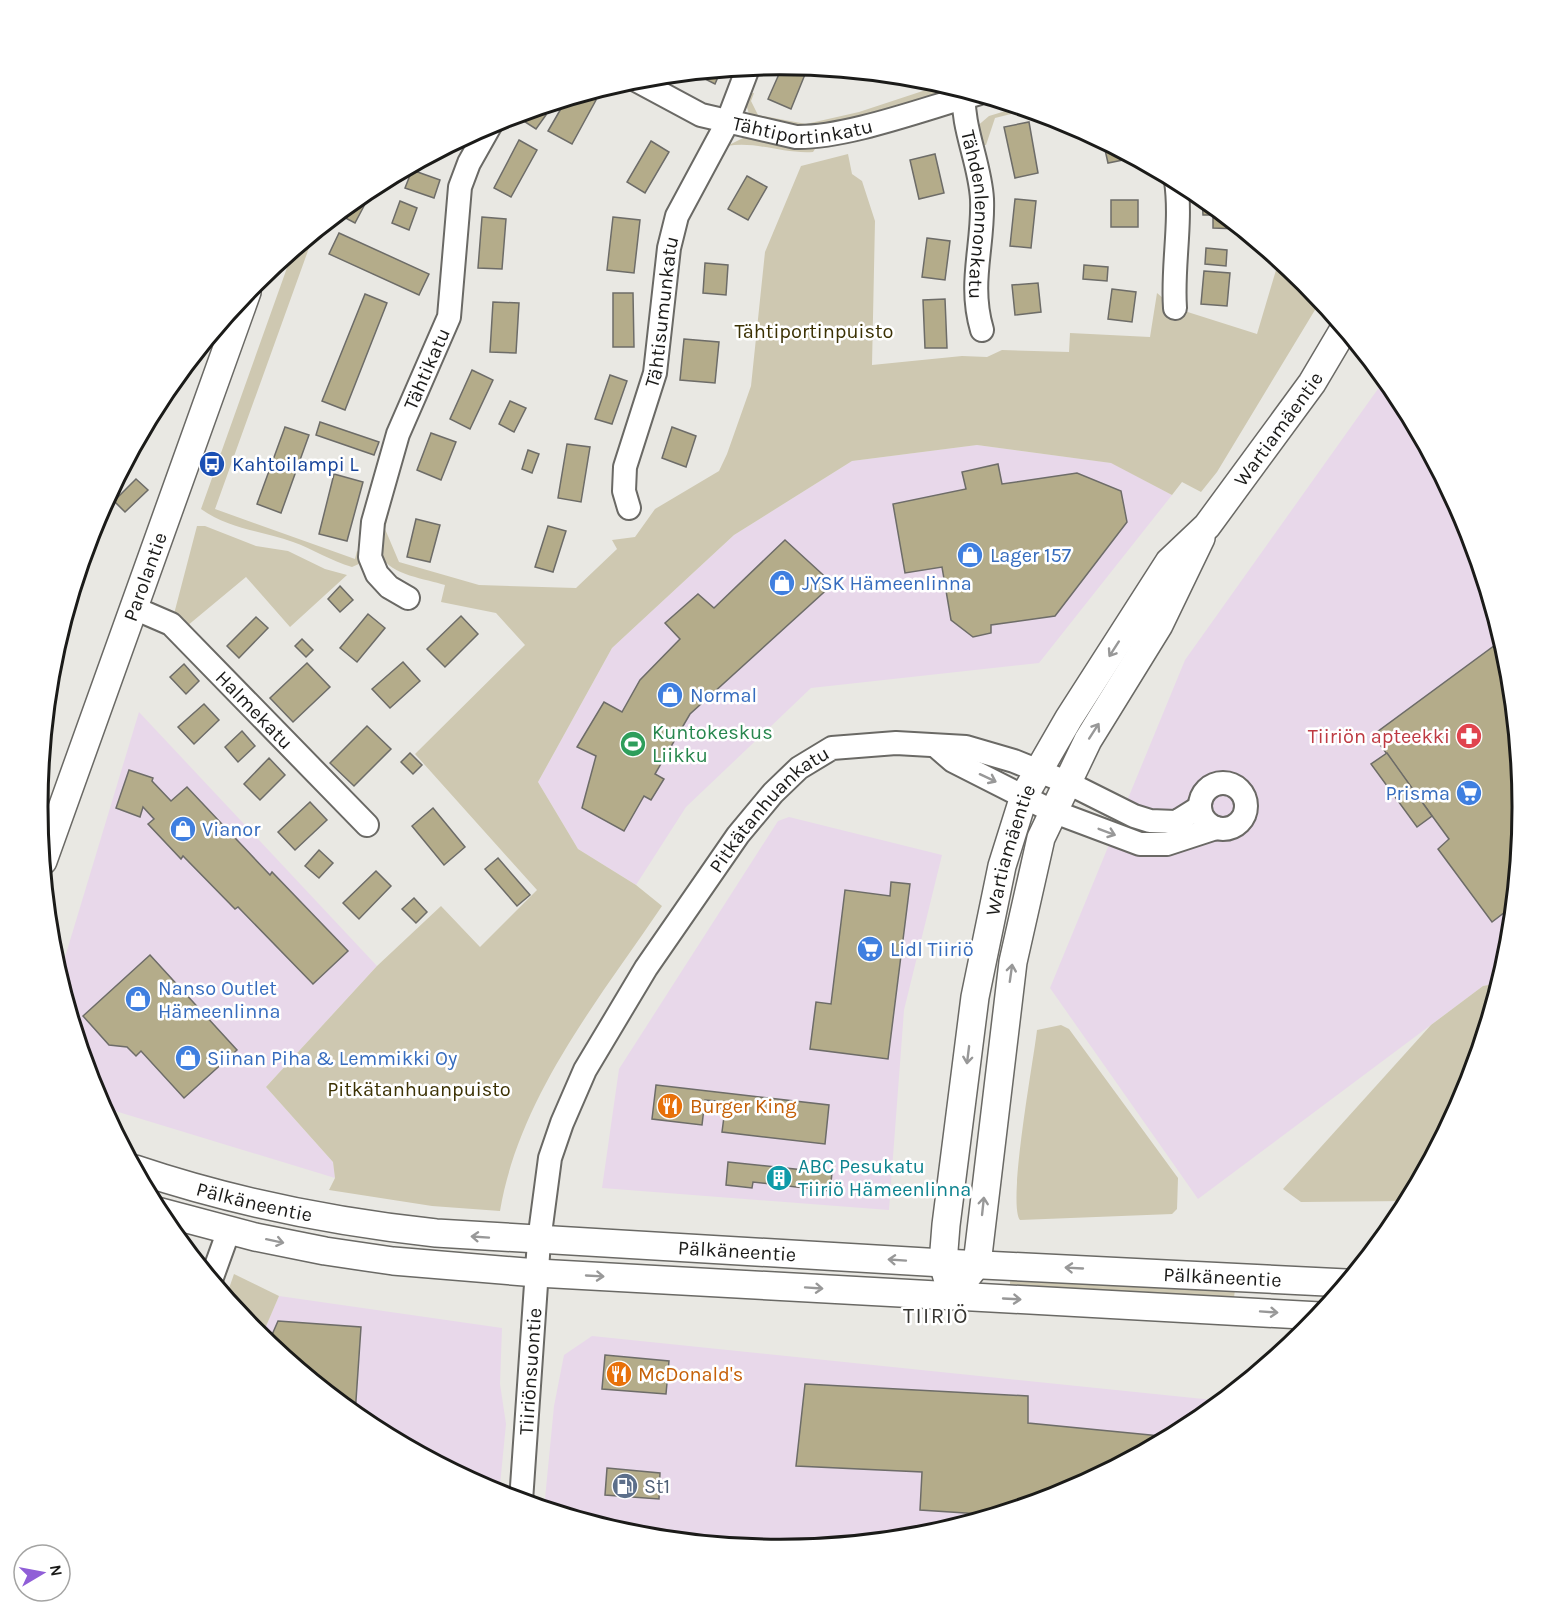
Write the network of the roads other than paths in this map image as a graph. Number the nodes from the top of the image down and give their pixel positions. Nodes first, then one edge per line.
1 (745, 76) edge
2 (649, 87) edge
3 (958, 97) edge
4 (969, 100) edge
5 (727, 123) junction
6 (482, 139) edge
7 (1176, 191) edge
8 (1175, 308) dead end
9 (238, 316) edge
10 (982, 330) dead end
11 (1340, 336) edge
12 (629, 508) dead end
13 (1207, 526) junction
14 (408, 598) dead end
15 (134, 608) junction
16 (938, 748) junction
17 (1038, 769) junction
18 (1066, 782) junction
19 (1024, 796) junction
20 (1200, 807) junction
21 (1052, 811) junction
22 (367, 825) dead end
23 (1216, 828) junction
24 (49, 843) edge
25 (145, 1172) edge
26 (171, 1214) edge
27 (229, 1230) junction
28 (539, 1241) junction
29 (943, 1263) junction
30 (977, 1264) junction
31 (215, 1272) edge
32 (537, 1273) junction
33 (1337, 1283) edge
34 (953, 1296) junction
35 (1307, 1315) edge
36 (522, 1492) edge

1 - 5 street, Tähtisumunkatu
2 - 5 street, Tähtiportinkatu
3 - 5 street, Tähtiportinkatu
4 - 10 street, Tähdenlennonkatu
5 - 12 street, Tähtisumunkatu
6 - 14 street, Tähtikatu
7 - 8 street
9 - 15 main road, Parolantie
11 - 13 main road, Wartiamäentie
13 -> 17 main road, Wartiamäentie
18 -> 13 main road, Wartiamäentie
15 - 22 street, Halmekatu
15 - 24 main road, Parolantie
16 - 17 street
16 -> 19 street, Pitkätanhuankatu
16 - 28 street, Pitkätanhuankatu
17 - 18 street
17 - 19 main road, Wartiamäentie
18 - 20 street
18 - 21 main road, Wartiamäentie
19 - 21 street, Pitkätanhuankatu
19 -> 29 main road, Wartiamäentie
20 - 23 street
20 - 23 street
21 -> 23 street, Pitkätanhuankatu
30 -> 21 main road, Wartiamäentie
28 -> 25 main road, Pälkäneentie
26 - 27 main road, Pälkäneentie
27 - 31 street
27 -> 32 main road, Pälkäneentie
29 -> 28 main road, Pälkäneentie
28 - 32 street, Tiiriönsuontie
29 - 30 main road, Pälkäneentie
29 - 34 main road, Wartiamäentie
33 -> 30 main road, Pälkäneentie
30 - 34 main road
32 -> 34 main road, Pälkäneentie
32 - 36 street, Tiiriönsuontie
34 -> 35 main road, Pälkäneentie

